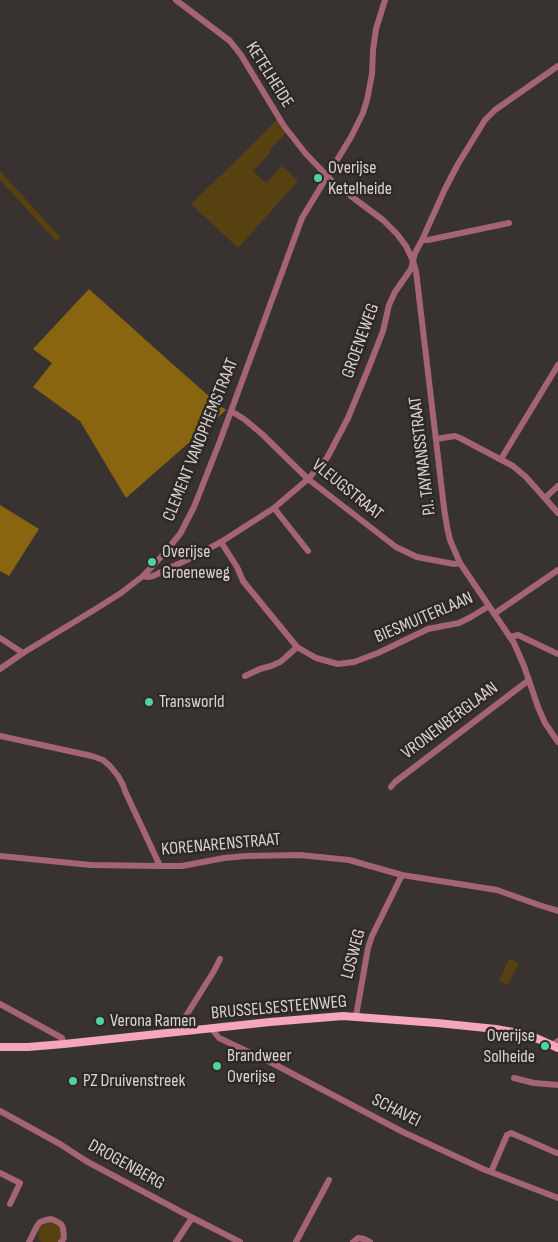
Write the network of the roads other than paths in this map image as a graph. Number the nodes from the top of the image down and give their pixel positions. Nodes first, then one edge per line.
1 (176, 0) edge
2 (385, 0) edge
3 (558, 66) edge
4 (327, 176) junction
5 (509, 223) dead end
6 (422, 240) junction
7 (413, 261) junction
8 (558, 365) edge
9 (231, 411) junction
10 (436, 439) junction
11 (500, 459) junction
12 (308, 479) junction
13 (558, 486) edge
14 (545, 498) junction
15 (274, 508) junction
16 (558, 514) edge
17 (221, 542) junction
18 (308, 551) dead end
19 (460, 563) junction
20 (558, 570) edge
21 (143, 576) junction
22 (489, 606) junction
23 (494, 614) junction
24 (510, 637) junction
25 (0, 638) edge
26 (297, 647) junction
27 (557, 652) edge
28 (23, 653) junction
29 (0, 669) edge
30 (245, 676) dead end
31 (529, 680) junction
32 (0, 736) edge
33 (558, 742) edge
34 (391, 787) dead end
35 (0, 856) edge
36 (160, 866) junction
37 (402, 875) junction
38 (558, 911) edge
39 (220, 959) dead end
40 (0, 1004) edge
41 (356, 1016) junction
42 (211, 1028) junction
43 (221, 1028) junction
44 (179, 1032) junction
45 (224, 1040) junction
46 (64, 1044) junction
47 (556, 1045) edge
48 (0, 1047) edge
49 (514, 1078) dead end
50 (558, 1085) edge
51 (0, 1111) edge
52 (557, 1152) edge
53 (491, 1172) junction
54 (0, 1173) edge
55 (329, 1180) dead end
56 (558, 1198) edge
57 (10, 1204) dead end
58 (192, 1218) junction
59 (29, 1242) edge
60 (62, 1242) edge
61 (176, 1242) edge
62 (240, 1242) edge
63 (296, 1242) edge
64 (353, 1242) edge
65 (370, 1242) edge

1 - 4 street, KETELHEIDE
2 - 4 street, CLEMENT VANOPHEMSTRAAT
3 - 6 street, GROENEWEG
4 - 7 street, P.I. TAYMANSSTRAAT
4 - 9 street, CLEMENT VANOPHEMSTRAAT
5 - 6 street
6 - 7 street, GROENEWEG
7 - 10 street, P.I. TAYMANSSTRAAT
7 - 12 street, GROENEWEG
8 - 11 street
9 - 12 street, VLEUGSTRAAT
9 - 21 street, CLEMENT VANOPHEMSTRAAT
10 - 11 street
10 - 19 street, P.I. TAYMANSSTRAAT
11 - 14 street
12 - 15 street, GROENEWEG
12 - 19 street, VLEUGSTRAAT
13 - 14 street
14 - 16 street
15 - 17 street, GROENEWEG
15 - 18 street
17 - 21 street, GROENEWEG
17 - 26 street, BIESMUITERLAAN
19 - 22 street, P.I. TAYMANSSTRAAT
20 - 23 street
21 - 28 street, CLEMENT VANOPHEMSTRAAT
22 - 23 street, P.I. TAYMANSSTRAAT
22 - 26 street, BIESMUITERLAAN
23 - 24 street, P.I. TAYMANSSTRAAT
24 - 27 street
24 - 31 street, P.I. TAYMANSSTRAAT
25 - 28 street
26 - 30 street
28 - 29 street, CLEMENT VANOPHEMSTRAAT
31 - 33 street, P.I. TAYMANSSTRAAT
31 - 34 street, VRONENBERGLAAN
32 - 36 street
35 - 36 street, KORENARENSTRAAT
36 - 37 street, KORENARENSTRAAT
37 - 38 street, KORENARENSTRAAT
37 - 41 street, LOSWEG
39 - 44 street
40 - 46 street
41 - 43 main road, BRUSSELSESTEENWEG
41 - 47 main road, BRUSSELSESTEENWEG
42 - 43 main road, BRUSSELSESTEENWEG
42 - 44 main road, BRUSSELSESTEENWEG
42 - 45 street, SCHAVEI
43 - 45 street
44 - 46 main road, BRUSSELSESTEENWEG
45 - 53 street, SCHAVEI
46 - 48 main road, BRUSSELSESTEENWEG
49 - 50 street
51 - 58 street, DROGENBERG
52 - 53 street
53 - 56 street, SCHAVEI
54 - 57 street
55 - 63 street
58 - 61 street
58 - 62 street, DROGENBERG
59 - 60 street
64 - 65 street

